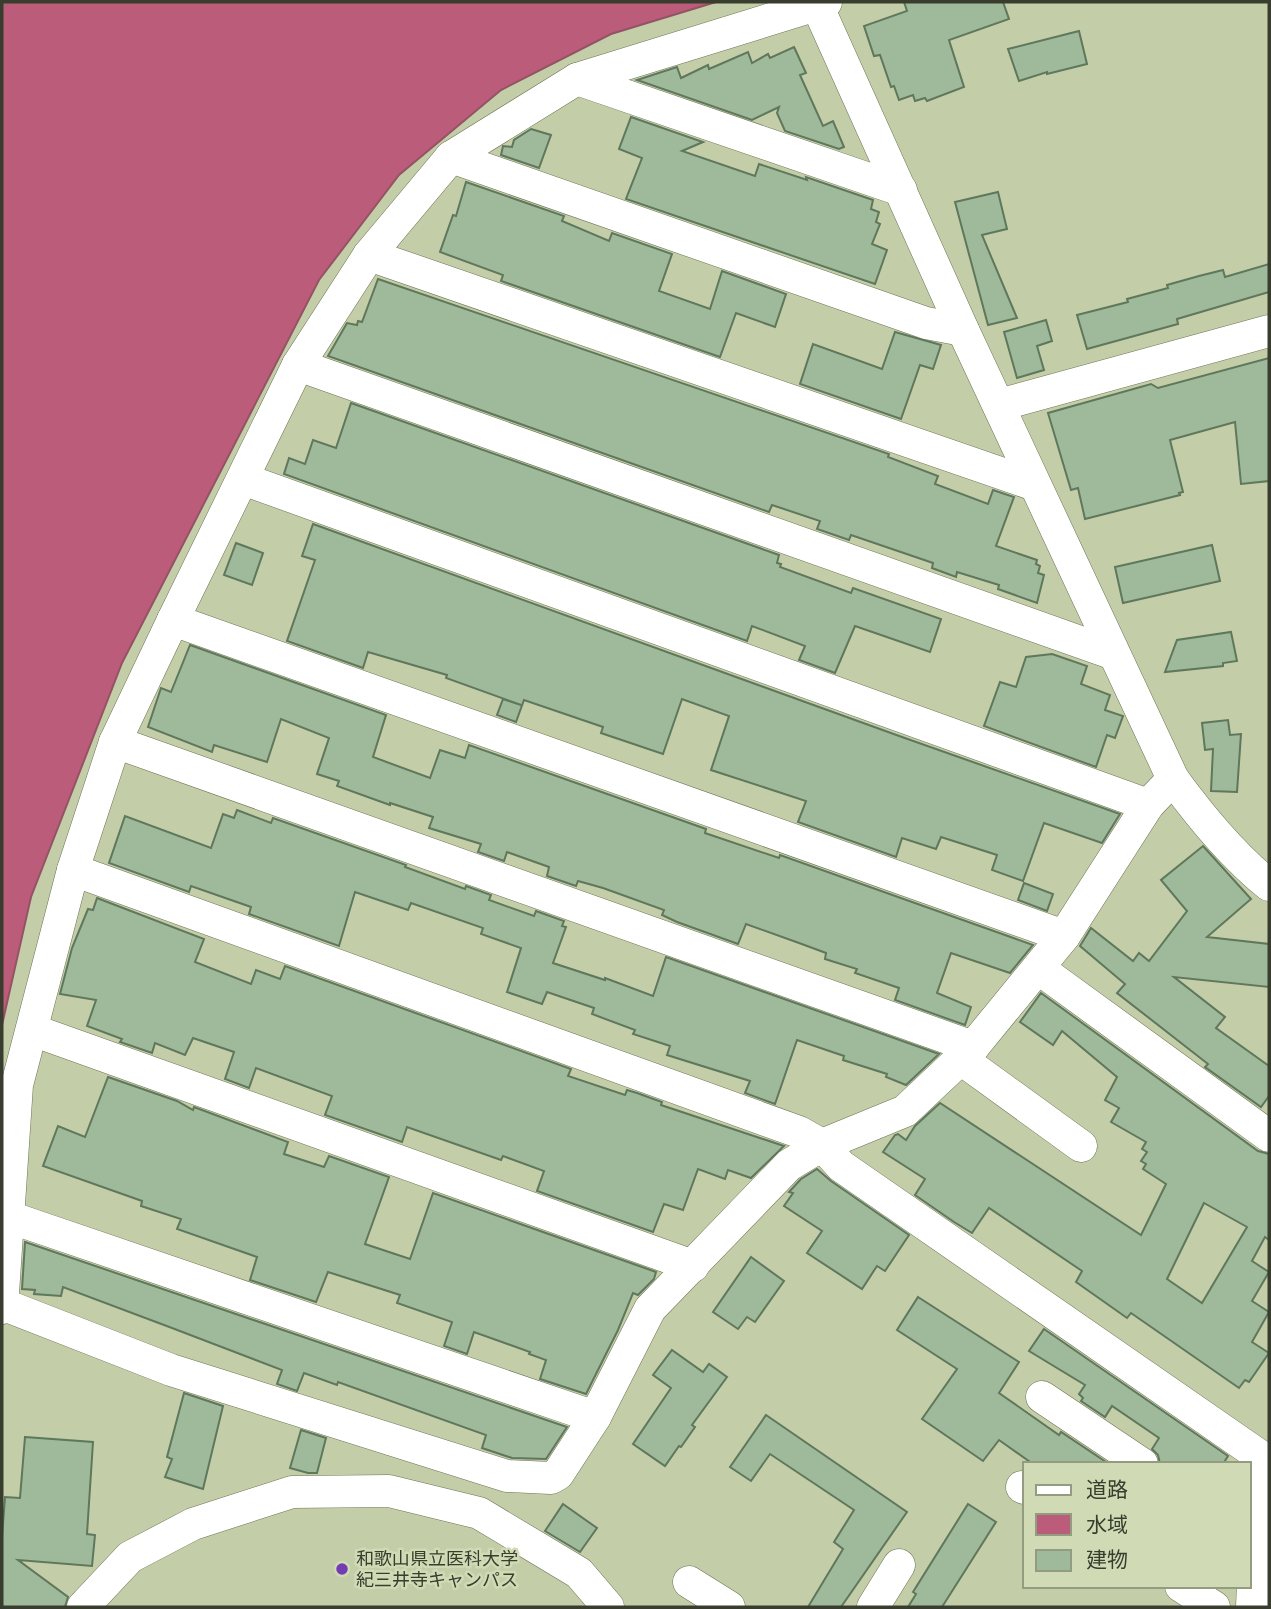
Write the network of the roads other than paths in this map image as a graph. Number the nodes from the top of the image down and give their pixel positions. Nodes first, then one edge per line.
1 (822, 3) edge
2 (577, 79) junction
3 (451, 157) junction
4 (901, 190) junction
5 (369, 255) junction
6 (963, 330) junction
7 (1269, 331) edge
8 (298, 365) junction
9 (999, 405) junction
10 (243, 479) junction
11 (1035, 485) junction
12 (173, 620) junction
13 (1114, 654) junction
14 (115, 743) junction
15 (1173, 779) junction
16 (1148, 806) junction
17 (73, 870) junction
18 (1269, 885) edge
19 (1064, 936) junction
20 (1038, 968) junction
21 (32, 1030) junction
22 (967, 1053) junction
23 (1269, 1136) edge
24 (822, 1145) junction
25 (1081, 1146) dead end
26 (9, 1217) junction
27 (693, 1266) junction
28 (2, 1306) edge
29 (1042, 1397) dead end
30 (595, 1417) junction
31 (1139, 1462) edge
32 (1252, 1537) edge
33 (898, 1565) dead end
34 (689, 1582) dead end
35 (1184, 1588) edge
36 (83, 1607) edge
37 (608, 1607) edge
38 (729, 1607) edge
39 (873, 1607) edge
40 (1214, 1607) edge
41 (1252, 1607) edge

1 - 2 street
1 - 4 street
2 - 3 street
2 - 4 street
3 - 5 street
3 - 6 street
4 - 6 street
5 - 8 street
5 - 11 street
6 - 9 street
7 - 9 street
8 - 10 street
8 - 13 street
9 - 11 street
10 - 12 street
10 - 16 street
11 - 13 street
12 - 14 street
12 - 19 street
13 - 15 street
14 - 17 street
14 - 22 street
15 - 16 street
15 - 18 street
16 - 19 street
17 - 21 street
17 - 24 street
19 - 20 street
20 - 22 street
20 - 23 street
21 - 26 street
21 - 27 street
22 - 24 street
22 - 25 street
24 - 27 street
24 - 32 street
26 - 28 street
26 - 30 street
27 - 30 street
28 - 30 street
29 - 31 street
32 - 41 street
33 - 39 street
34 - 38 street
35 - 40 street
36 - 37 street

